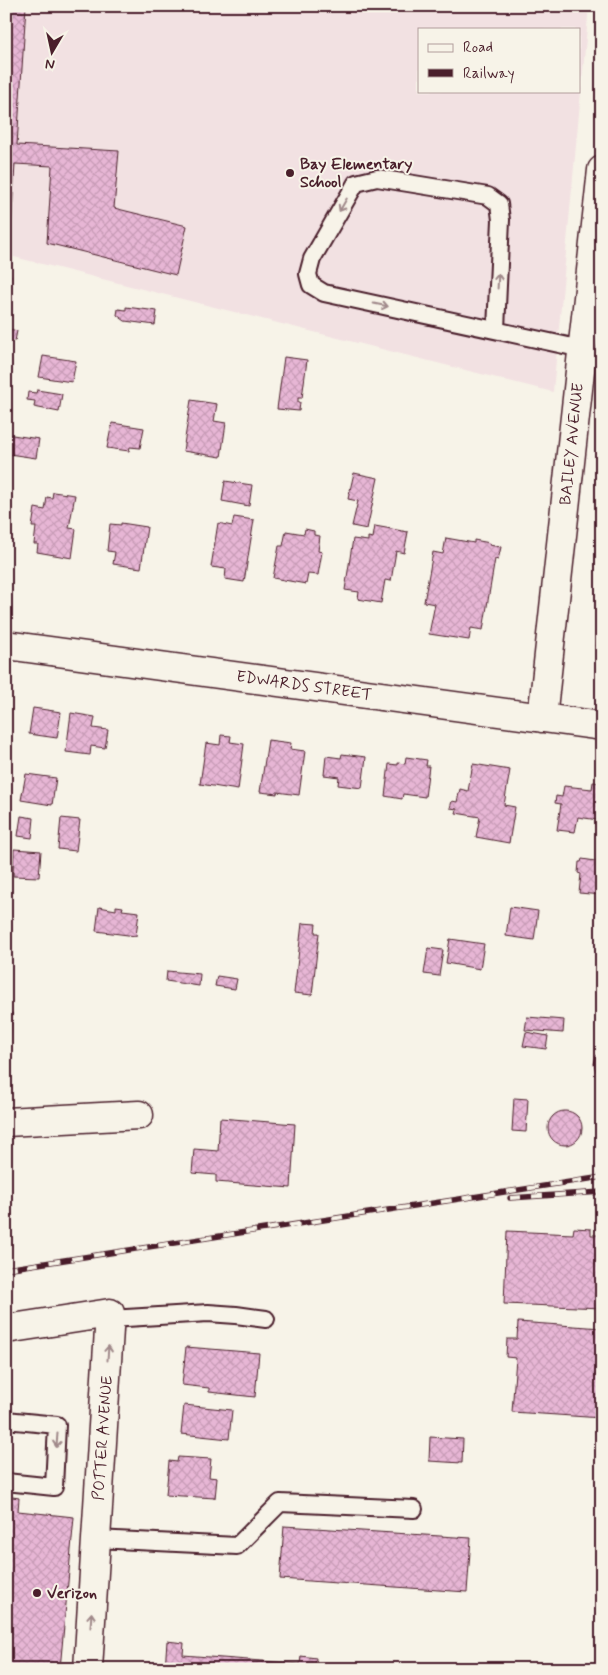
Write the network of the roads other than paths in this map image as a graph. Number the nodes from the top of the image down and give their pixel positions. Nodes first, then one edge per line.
1 (602, 170) edge
2 (496, 329) junction
3 (582, 349) junction
4 (6, 645) edge
5 (542, 718) junction
6 (602, 726) edge
7 (140, 1115) dead end
8 (6, 1122) edge
9 (110, 1319) junction
10 (266, 1319) dead end
11 (6, 1329) edge
12 (6, 1420) edge
13 (6, 1482) edge
14 (414, 1509) dead end
15 (96, 1539) junction
16 (88, 1669) edge

1 - 3 street, BAILEY AVENUE
2 -> 2 lane
2 - 3 lane
3 - 5 street, BAILEY AVENUE
4 - 5 street, EDWARDS STREET
5 - 6 street, EDWARDS STREET
7 - 8 street
9 - 10 lane
9 - 11 street
15 -> 9 street, POTTER AVENUE
12 -> 13 lane
14 - 15 lane
16 -> 15 street, POTTER AVENUE

